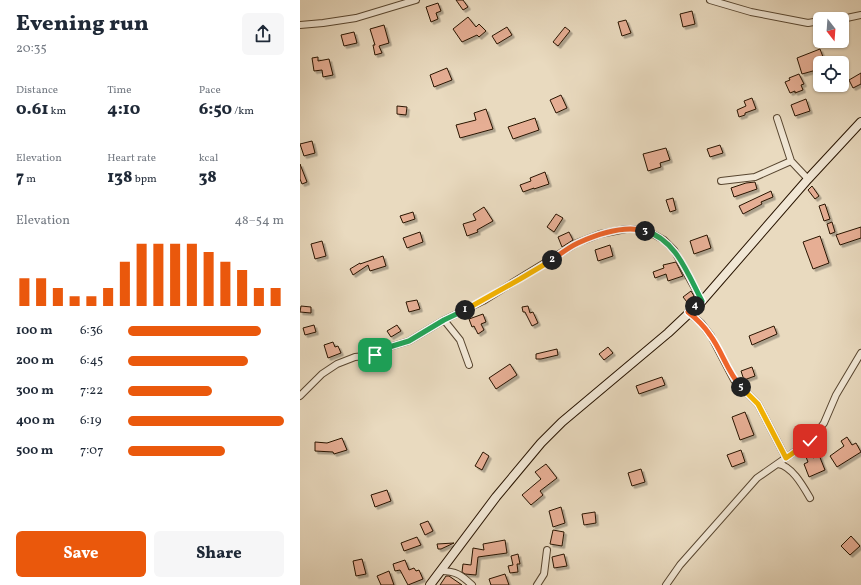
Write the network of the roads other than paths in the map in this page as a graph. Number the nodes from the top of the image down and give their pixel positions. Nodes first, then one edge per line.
1 (416, 0) edge
2 (710, 0) edge
3 (861, 15) edge
4 (849, 18) edge
5 (813, 22) edge
6 (300, 25) edge
7 (777, 118) dead end
8 (861, 122) edge
9 (791, 160) junction
10 (808, 178) junction
11 (721, 181) dead end
12 (702, 301) junction
13 (688, 312) junction
14 (444, 320) junction
15 (861, 353) edge
16 (469, 365) dead end
17 (300, 396) edge
18 (786, 458) junction
19 (778, 464) junction
20 (810, 498) dead end
21 (547, 550) dead end
22 (441, 571) junction
23 (430, 585) edge
24 (472, 585) edge
25 (537, 585) edge
26 (666, 585) edge

1 - 6 street
2 - 5 street
3 - 4 street
7 - 9 street
8 - 10 main road
9 - 10 street
9 - 11 street
10 - 12 main road
12 - 13 main road
12 - 14 street
13 - 18 street
13 - 22 main road
14 - 16 street
14 - 17 street
15 - 18 street
18 - 19 street
19 - 20 street
19 - 26 street
21 - 25 street
22 - 23 main road
22 - 24 street

